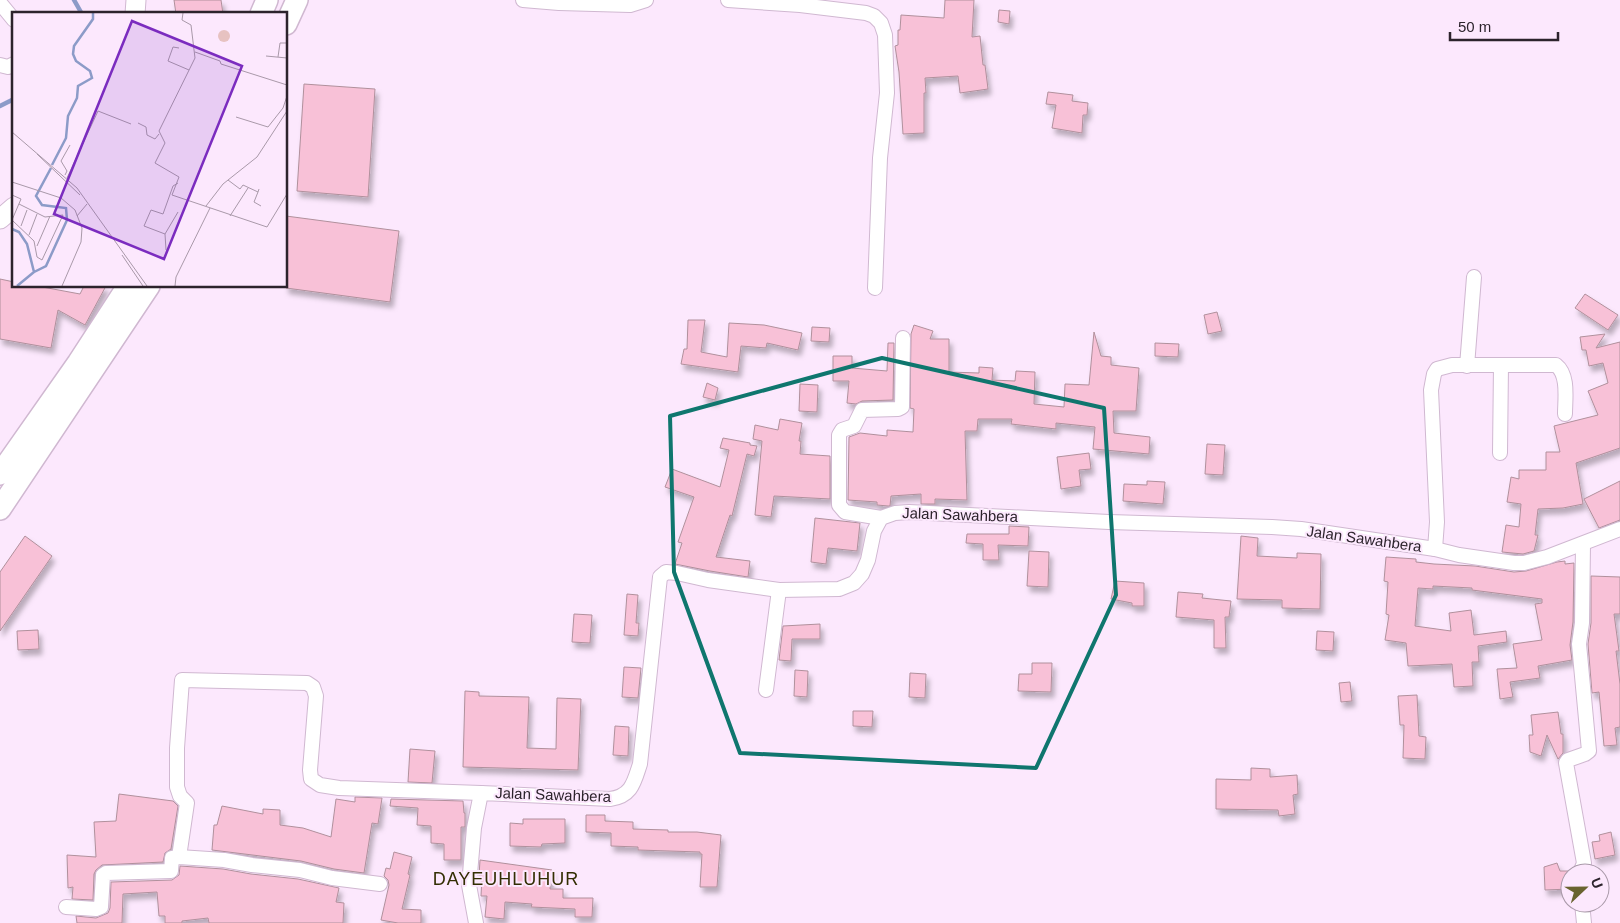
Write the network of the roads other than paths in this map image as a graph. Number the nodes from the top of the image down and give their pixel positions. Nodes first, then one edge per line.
1 (267, 0) edge
2 (297, 0) edge
3 (523, 0) edge
4 (646, 0) edge
5 (728, 0) edge
6 (0, 3) edge
7 (262, 12) edge
8 (12, 18) edge
9 (288, 20) edge
10 (12, 65) edge
11 (0, 66) edge
12 (12, 209) edge
13 (0, 219) edge
14 (1474, 278) dead end
15 (875, 288) dead end
16 (136, 289) edge
17 (903, 338) dead end
18 (1501, 365) junction
19 (1466, 366) junction
20 (1565, 414) dead end
21 (1500, 453) dead end
22 (0, 474) edge
23 (0, 510) edge
24 (881, 518) junction
25 (1620, 528) edge
26 (1583, 544) junction
27 (1435, 549) junction
28 (779, 590) junction
29 (766, 690) dead end
30 (481, 793) junction
31 (179, 857) junction
32 (1584, 863) edge
33 (380, 884) dead end
34 (66, 907) dead end
35 (476, 923) edge

1 - 7 main road
2 - 9 main road
3 - 4 street
5 - 15 street
6 - 8 street
10 - 11 street
12 - 13 street
14 - 19 street
16 - 22 main road
16 - 23 main road
17 - 24 street
18 - 19 street
18 - 20 street
18 - 21 street
19 - 27 street
24 - 27 street, Jalan Sawahbera
24 - 28 street, Jalan Sawahbera
25 - 26 street, Jalan Sawahbera
26 - 27 street, Jalan Sawahbera
26 - 32 street
28 - 29 street
28 - 30 street, Jalan Sawahbera
30 - 31 street
30 - 35 street, Jalan Sawahbera
31 - 33 street
31 - 34 street

